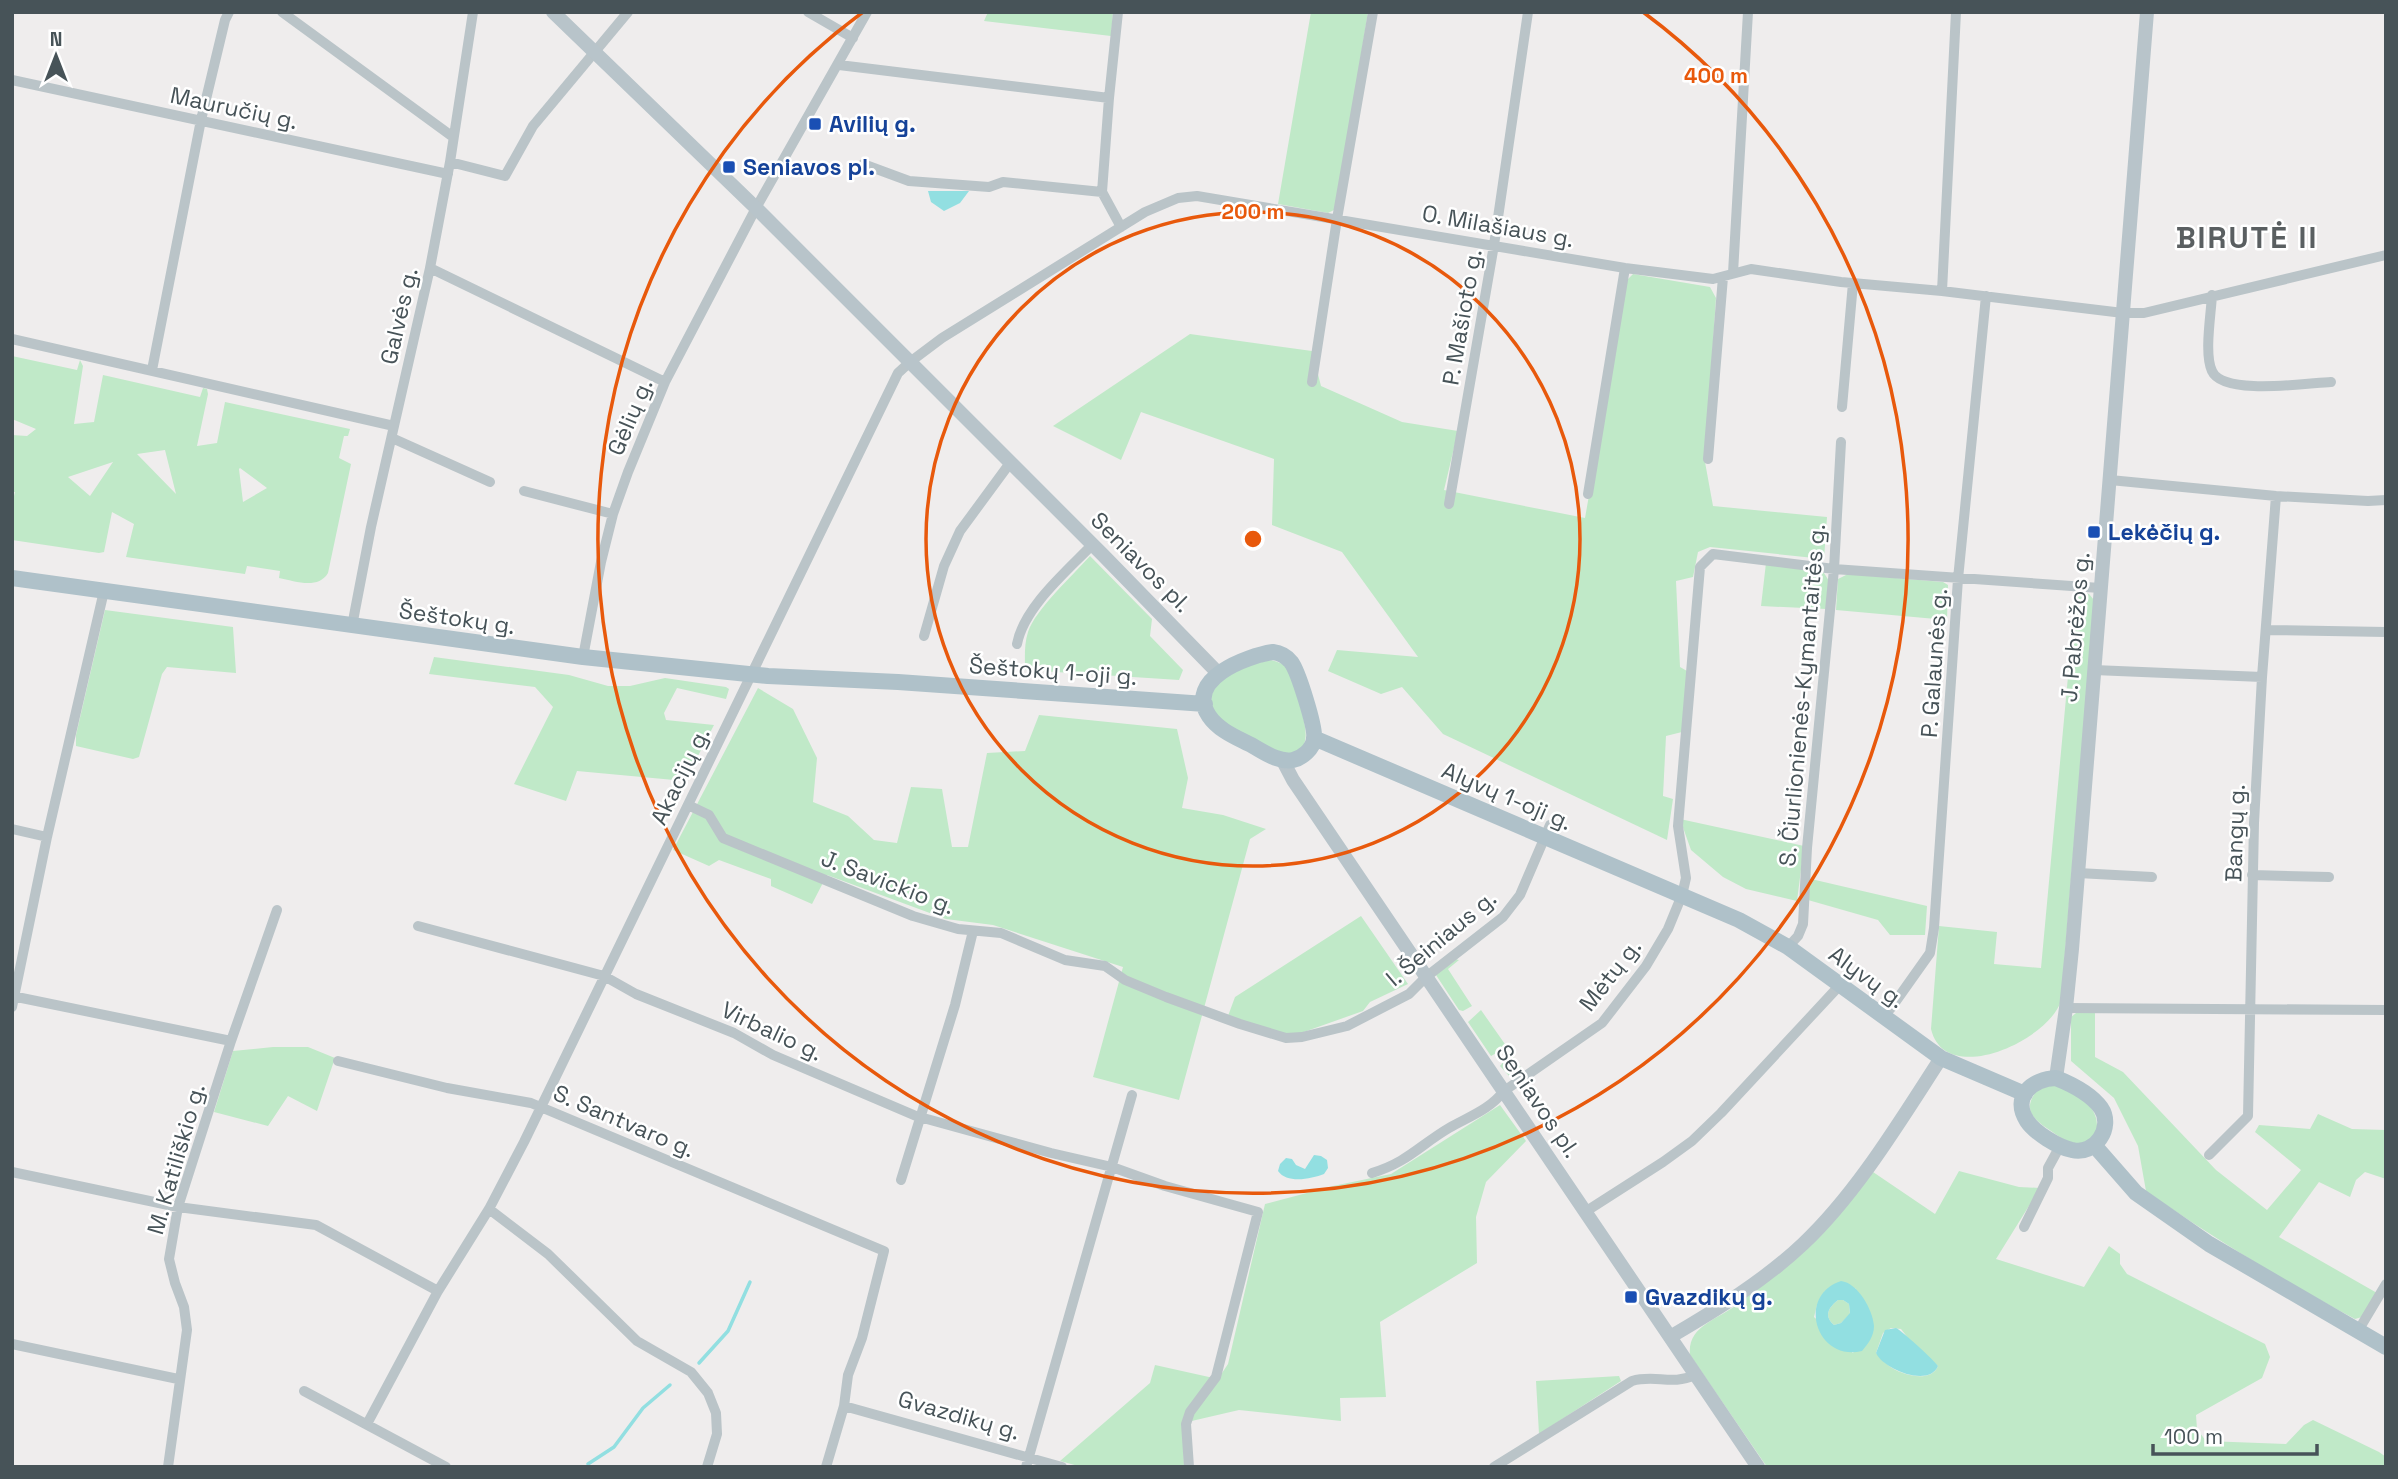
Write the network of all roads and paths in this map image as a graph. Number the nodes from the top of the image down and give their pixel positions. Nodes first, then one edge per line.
1 (229, 12) edge
2 (282, 12) edge
3 (473, 12) edge
4 (553, 12) edge
5 (628, 12) edge
6 (808, 12) edge
7 (867, 12) edge
8 (1118, 12) edge
9 (1373, 12) edge
10 (1528, 12) edge
11 (1748, 12) edge
12 (1956, 12) edge
13 (2147, 12) edge
14 (853, 38) junction
15 (595, 53) junction
16 (839, 65) junction
17 (12, 80) edge
18 (1109, 98) junction
19 (201, 120) junction
20 (453, 137) junction
21 (450, 162) junction
22 (863, 164) dead end
23 (448, 174) junction
24 (1102, 192) junction
25 (756, 208) junction
26 (1337, 219) junction
27 (1121, 227) junction
28 (1494, 245) junction
29 (2386, 256) edge
30 (430, 268) junction
31 (1625, 268) junction
32 (1728, 276) junction
33 (1853, 283) junction
34 (1942, 291) junction
35 (2212, 295) junction
36 (1986, 296) junction
37 (2123, 313) junction
38 (12, 339) edge
39 (910, 362) junction
40 (152, 370) junction
41 (665, 382) junction
42 (1312, 382) dead end
43 (2331, 382) dead end
44 (1842, 407) dead end
45 (394, 426) junction
46 (392, 438) junction
47 (1841, 442) dead end
48 (1708, 459) dead end
49 (1010, 463) junction
50 (2110, 480) junction
51 (490, 482) dead end
52 (524, 491) dead end
53 (1588, 494) dead end
54 (2276, 496) junction
55 (2386, 500) edge
56 (1449, 504) dead end
57 (613, 514) junction
58 (1093, 544) junction
59 (1834, 569) junction
60 (12, 579) edge
61 (1958, 579) junction
62 (2101, 588) junction
63 (104, 591) junction
64 (352, 626) junction
65 (2266, 631) junction
66 (2386, 632) edge
67 (924, 636) dead end
68 (1017, 644) dead end
69 (583, 657) junction
70 (2094, 670) junction
71 (1217, 673) junction
72 (752, 674) junction
73 (2262, 677) junction
74 (898, 682) joint
75 (1205, 704) junction
76 (1314, 738) junction
77 (1282, 759) junction
78 (688, 805) junction
79 (12, 829) edge
80 (1548, 831) junction
81 (47, 837) junction
82 (2078, 873) junction
83 (2252, 875) junction
84 (2151, 877) dead end
85 (2329, 877) dead end
86 (1682, 895) junction
87 (277, 910) dead end
88 (418, 926) dead end
89 (973, 931) junction
90 (1788, 947) junction
91 (604, 976) junction
92 (1426, 977) junction
93 (1840, 985) junction
94 (1166, 997) joint
95 (13, 1000) edge
96 (2066, 1009) junction
97 (2250, 1010) junction
98 (2386, 1010) edge
99 (1883, 1017) junction
100 (231, 1041) junction
101 (1941, 1058) junction
102 (338, 1061) dead end
103 (2056, 1078) junction
104 (1504, 1091) junction
105 (2025, 1094) junction
106 (1132, 1095) dead end
107 (541, 1107) junction
108 (922, 1117) junction
109 (2094, 1145) junction
110 (2060, 1146) junction
111 (2209, 1156) dead end
112 (1112, 1167) junction
113 (12, 1172) edge
114 (1372, 1174) dead end
115 (901, 1180) dead end
116 (178, 1207) junction
117 (489, 1209) junction
118 (1585, 1212) junction
119 (2024, 1227) dead end
120 (2386, 1284) edge
121 (438, 1291) junction
122 (2358, 1331) junction
123 (1670, 1337) junction
124 (12, 1344) edge
125 (2386, 1347) edge
126 (1695, 1375) junction
127 (178, 1380) junction
128 (304, 1391) dead end
129 (845, 1406) junction
130 (367, 1424) junction
131 (1028, 1462) edge
132 (1756, 1466) edge
133 (168, 1467) edge
134 (446, 1467) edge
135 (707, 1467) edge
136 (827, 1467) edge
137 (1062, 1467) edge
138 (1189, 1467) edge
139 (1494, 1467) edge

1 - 19 street
2 - 20 street
3 - 20 street, Galvės g.
4 - 15 street, Seniavos pl.
5 - 15 street
6 - 14 street
7 - 14 street, Gėlių g.
8 - 18 street
9 - 26 street
10 - 28 street, P. Mašioto g.
11 - 32 street
12 - 34 street
13 - 37 street, J. Pabrėžos g.
14 - 16 street, Gėlių g.
15 - 21 street
15 - 25 street, Seniavos pl.
16 - 18 street
16 - 25 street, Gėlių g.
17 - 19 street, Mauručių g.
18 - 24 street
19 - 23 street, Mauručių g.
19 - 40 street
20 - 21 street, Galvės g.
21 - 23 street, Galvės g.
22 - 24 street
23 - 30 street, Galvės g.
24 - 27 street
25 - 39 street, Seniavos pl.
25 - 41 street, Gėlių g.
26 - 27 street, O. Milašiaus g.
26 - 28 street, O. Milašiaus g.
26 - 42 street
27 - 39 street, O. Milašiaus g.
28 - 31 street, O. Milašiaus g.
28 - 56 street, P. Mašioto g.
29 - 35 street, O. Milašiaus g.
30 - 41 street
30 - 45 street, Galvės g.
31 - 32 street, O. Milašiaus g.
31 - 53 street
32 - 33 street, O. Milašiaus g.
32 - 48 street
33 - 34 street, O. Milašiaus g.
33 - 44 street
34 - 36 street, O. Milašiaus g.
35 - 37 street, O. Milašiaus g.
35 - 43 street
36 - 37 street, O. Milašiaus g.
36 - 61 street, P. Galaunės g.
37 - 50 street, J. Pabrėžos g.
38 - 40 street
39 - 49 street, Seniavos pl.
39 - 72 street, Akacijų g.
40 - 45 street
41 - 57 street, Gėlių g.
45 - 46 street, Galvės g.
46 - 51 street
46 - 64 street, Galvės g.
47 - 59 street, S. Čiurlionienės-Kymantaitės g.
49 - 58 street, Seniavos pl.
49 - 67 street
50 - 54 street
50 - 62 street, J. Pabrėžos g.
52 - 57 street
54 - 55 street
54 - 65 street, Bangų g.
57 - 69 street, Gėlių g.
58 - 68 street
58 - 71 street, Seniavos pl.
59 - 61 street
59 - 86 street
59 - 90 street, S. Čiurlionienės-Kymantaitės g.
60 - 63 main road, Šeštokų g.
61 - 62 street
61 - 99 street, P. Galaunės g.
62 - 70 street, J. Pabrėžos g.
63 - 64 main road, Šeštokų g.
63 - 81 street
64 - 69 main road, Šeštokų g.
65 - 66 street
65 - 73 street, Bangų g.
69 - 72 main road, Šeštokų g.
70 - 73 street
70 - 82 street, J. Pabrėžos g.
71 - 75 main road
71 - 76 main road
72 - 74 main road, Šeštokų g.
72 - 78 street, Akacijų g.
73 - 83 street, Bangų g.
74 - 75 main road, Šeštokų 1-oji g.
75 - 77 main road
76 - 77 main road
76 - 80 main road, Alyvų 1-oji g.
77 - 92 street, Seniavos pl.
78 - 89 street, J. Savickio g.
78 - 91 street, Akacijų g.
79 - 81 street
80 - 86 main road, Alyvų 1-oji g.
80 - 92 street, I. Šeiniaus g.
81 - 95 street
82 - 84 street
82 - 96 street, J. Pabrėžos g.
83 - 85 street
83 - 97 street, Bangų g.
86 - 90 main road, Alyvų g.
86 - 104 street, Mėtų g.
87 - 100 street, M. Katiliškio g.
88 - 91 street, Virbalio g.
89 - 94 street, J. Savickio g.
89 - 108 street
90 - 93 main road, Alyvų g.
91 - 107 street, Akacijų g.
91 - 108 street, Virbalio g.
92 - 94 street, I. Šeiniaus g.
92 - 104 street, Seniavos pl.
93 - 99 main road, Alyvų g.
93 - 118 street
95 - 100 street
96 - 97 street
96 - 103 street, J. Pabrėžos g.
97 - 98 street
97 - 111 street, Bangų g.
99 - 101 main road, Alyvų g.
100 - 116 street, M. Katiliškio g.
101 - 105 main road, Alyvų g.
101 - 123 street
102 - 107 street, S. Santvaro g.
103 - 105 main road
103 - 109 main road
104 - 114 street, Mėtų g.
104 - 118 street, Seniavos pl.
105 - 110 main road
106 - 112 street
107 - 117 street, Akacijų g.
107 - 129 street, S. Santvaro g.
108 - 112 street, Virbalio g.
108 - 115 street
109 - 110 main road
109 - 122 main road
110 - 119 street
112 - 131 street
112 - 138 street
113 - 116 street
116 - 121 street
116 - 127 street, M. Katiliškio g.
117 - 121 street, Akacijų g.
117 - 135 street
118 - 123 street, Seniavos pl.
120 - 122 street
121 - 130 street, Akacijų g.
122 - 125 main road
123 - 126 street, Seniavos pl.
124 - 127 street
126 - 132 street, Seniavos pl.
126 - 139 street
127 - 133 street, M. Katiliškio g.
128 - 130 street
129 - 131 street, Gvazdikų g.
129 - 136 street
130 - 134 street
131 - 137 street, Gvazdikų g.

